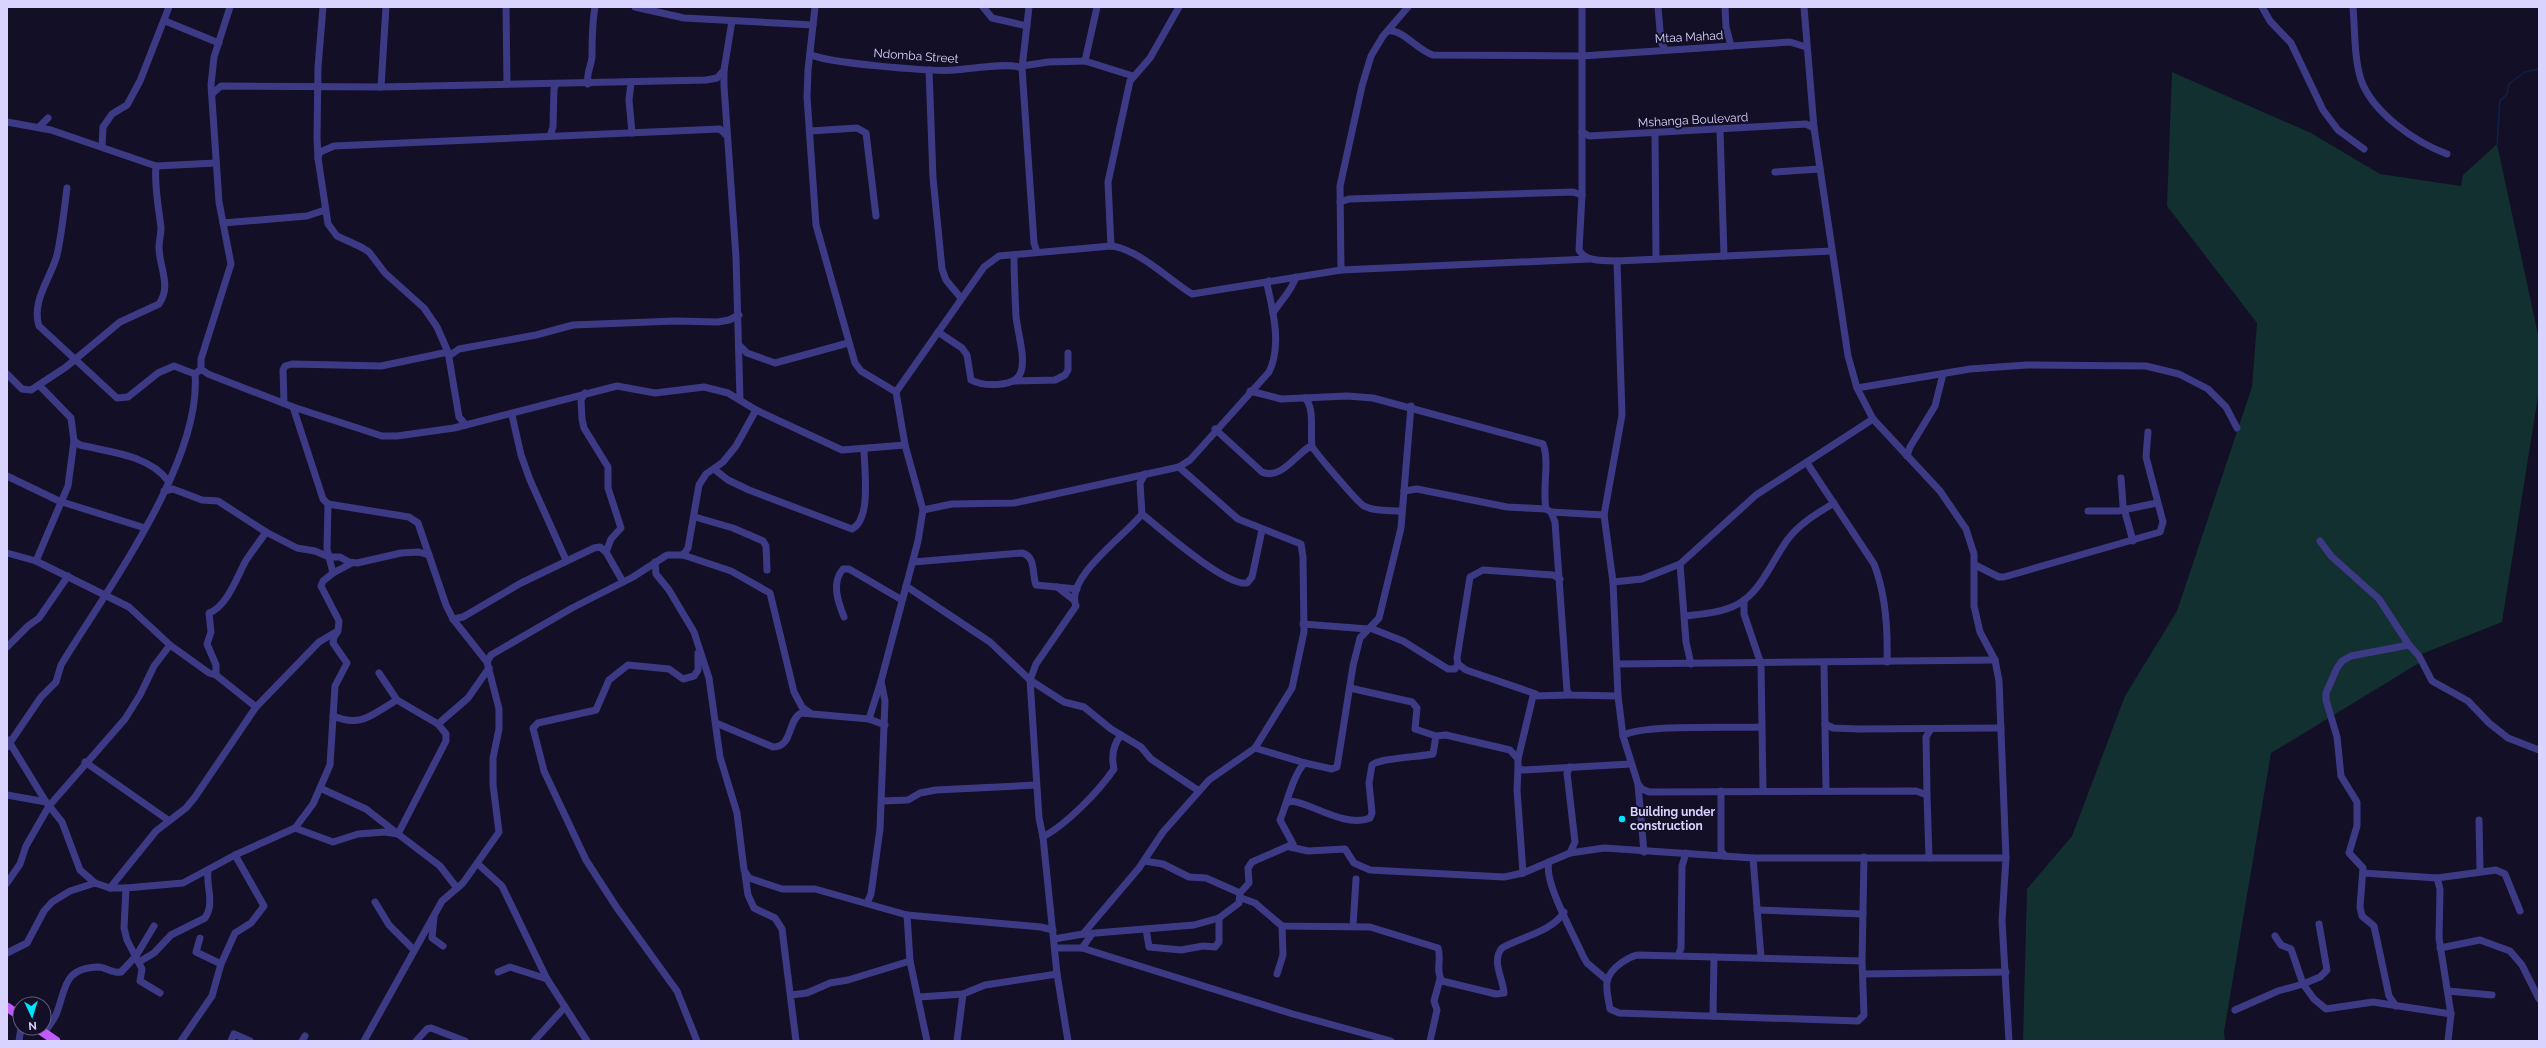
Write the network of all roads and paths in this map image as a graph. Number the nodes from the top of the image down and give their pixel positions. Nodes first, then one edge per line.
1 (169, 7) edge
2 (230, 7) edge
3 (323, 7) edge
4 (386, 7) edge
5 (506, 7) edge
6 (595, 7) edge
7 (635, 7) edge
8 (677, 7) edge
9 (816, 7) edge
10 (983, 7) edge
11 (1029, 7) edge
12 (1097, 7) edge
13 (1179, 7) edge
14 (1408, 7) edge
15 (1582, 7) edge
16 (1658, 7) edge
17 (1725, 7) edge
18 (1804, 7) edge
19 (2262, 7) edge
20 (2353, 7) edge
21 (675, 15) junction
22 (165, 21) junction
23 (732, 21) junction
24 (813, 25) junction
25 (1027, 26) junction
26 (1388, 31) junction
27 (1805, 34) junction
28 (1798, 42) junction
29 (219, 43) junction
30 (1731, 46) junction
31 (1806, 47) junction
32 (1665, 49) junction
33 (810, 54) junction
34 (1582, 56) junction
35 (1085, 61) junction
36 (1022, 67) junction
37 (724, 70) junction
38 (929, 70) junction
39 (1133, 76) junction
40 (717, 78) junction
41 (631, 83) junction
42 (507, 84) junction
43 (556, 84) junction
44 (588, 84) junction
45 (724, 86) junction
46 (318, 88) junction
47 (382, 88) junction
48 (212, 94) junction
49 (1813, 114) junction
50 (48, 118) dead end
51 (7, 122) edge
52 (726, 124) junction
53 (1806, 124) junction
54 (39, 127) junction
55 (1814, 128) junction
56 (720, 129) junction
57 (1720, 130) junction
58 (810, 131) junction
59 (1582, 132) junction
60 (632, 133) junction
61 (1655, 133) junction
62 (550, 136) junction
63 (727, 136) junction
64 (1589, 136) junction
65 (1582, 143) junction
66 (102, 147) junction
67 (2364, 150) dead end
68 (2447, 154) dead end
69 (318, 158) junction
70 (216, 163) junction
71 (156, 166) junction
72 (1820, 169) junction
73 (1774, 172) dead end
74 (68, 188) dead end
75 (1582, 195) junction
76 (1340, 202) junction
77 (325, 210) junction
78 (876, 216) dead end
79 (223, 223) junction
80 (1110, 246) junction
81 (1579, 250) junction
82 (1832, 251) junction
83 (1037, 252) junction
84 (1014, 255) junction
85 (1724, 256) junction
86 (1570, 259) junction
87 (1589, 259) junction
88 (1656, 259) junction
89 (1617, 261) junction
90 (1341, 270) junction
91 (1296, 277) junction
92 (1268, 281) junction
93 (961, 298) junction
94 (1273, 313) junction
95 (739, 315) junction
96 (938, 332) junction
97 (848, 344) junction
98 (739, 345) junction
99 (1068, 353) dead end
100 (448, 354) junction
101 (75, 359) junction
102 (201, 368) junction
103 (7, 374) edge
104 (195, 374) junction
105 (1943, 374) junction
106 (1013, 381) junction
107 (39, 385) junction
108 (1857, 388) junction
109 (1250, 391) junction
110 (896, 392) junction
111 (585, 394) junction
112 (1305, 398) junction
113 (740, 400) junction
114 (284, 403) junction
115 (1411, 406) junction
116 (292, 407) junction
117 (304, 410) junction
118 (756, 410) junction
119 (512, 415) junction
120 (459, 417) junction
121 (1873, 419) junction
122 (298, 421) junction
123 (466, 425) junction
124 (454, 428) junction
125 (2237, 428) dead end
126 (1216, 429) junction
127 (2148, 432) dead end
128 (74, 441) junction
129 (905, 445) junction
130 (1312, 448) junction
131 (864, 449) junction
132 (1907, 456) junction
133 (1807, 463) junction
134 (1179, 467) junction
135 (714, 469) junction
136 (1145, 474) junction
137 (7, 476) edge
138 (2121, 478) dead end
139 (168, 481) junction
140 (164, 491) junction
141 (1404, 491) junction
142 (60, 501) junction
143 (1834, 503) junction
144 (2157, 503) junction
145 (328, 504) junction
146 (923, 510) junction
147 (1548, 510) junction
148 (2125, 510) junction
149 (1401, 511) junction
150 (2088, 511) dead end
151 (1142, 514) junction
152 (1604, 515) junction
153 (695, 517) junction
154 (145, 528) junction
155 (1262, 530) junction
156 (266, 532) junction
157 (2133, 541) junction
158 (2320, 541) dead end
159 (688, 548) junction
160 (606, 552) junction
161 (7, 553) edge
162 (429, 555) junction
163 (683, 555) junction
164 (329, 556) junction
165 (691, 558) junction
166 (566, 560) junction
167 (36, 561) junction
168 (654, 562) junction
169 (913, 562) junction
170 (352, 563) junction
171 (1680, 564) junction
172 (1975, 565) junction
173 (645, 570) junction
174 (767, 570) dead end
175 (333, 573) junction
176 (656, 574) junction
177 (68, 576) junction
178 (1556, 577) junction
179 (623, 582) junction
180 (1613, 582) junction
181 (906, 586) junction
182 (1057, 587) junction
183 (1077, 589) junction
184 (104, 595) junction
185 (902, 600) junction
186 (1074, 600) junction
187 (1744, 600) junction
188 (1685, 616) junction
189 (844, 617) dead end
190 (453, 619) junction
191 (1303, 624) junction
192 (1369, 628) junction
193 (338, 631) junction
194 (170, 645) junction
195 (2409, 645) junction
196 (7, 647) edge
197 (699, 649) junction
198 (1757, 656) junction
199 (1995, 660) junction
200 (1887, 662) junction
201 (1824, 663) junction
202 (1458, 664) junction
203 (1618, 664) junction
204 (1691, 664) junction
205 (1753, 664) junction
206 (1761, 664) junction
207 (488, 665) junction
208 (379, 673) dead end
209 (216, 675) junction
210 (881, 680) junction
211 (1030, 680) junction
212 (1350, 688) junction
213 (1536, 694) junction
214 (1570, 695) junction
215 (1618, 696) junction
216 (797, 699) junction
217 (397, 700) junction
218 (256, 707) junction
219 (809, 712) junction
220 (333, 716) junction
221 (796, 716) junction
222 (869, 719) junction
223 (716, 723) junction
224 (438, 724) junction
225 (1825, 724) junction
226 (884, 725) junction
227 (1761, 727) junction
228 (1833, 728) junction
229 (2000, 728) junction
230 (1921, 729) junction
231 (1931, 729) junction
232 (1825, 732) junction
233 (1121, 735) junction
234 (1436, 736) junction
235 (1623, 736) junction
236 (1926, 737) junction
237 (8, 742) edge
238 (1255, 748) junction
239 (2539, 750) edge
240 (1518, 759) junction
241 (85, 762) junction
242 (1305, 763) junction
243 (1631, 764) junction
244 (1570, 767) junction
245 (1518, 768) junction
246 (1638, 784) junction
247 (1036, 785) junction
248 (320, 788) junction
249 (1763, 790) junction
250 (1826, 790) junction
251 (1199, 791) junction
252 (1721, 791) junction
253 (7, 795) edge
254 (1927, 795) junction
255 (882, 801) junction
256 (1287, 803) junction
257 (47, 804) junction
258 (168, 820) junction
259 (2479, 820) dead end
260 (295, 828) junction
261 (398, 834) junction
262 (1043, 837) junction
263 (1575, 842) junction
264 (1290, 846) junction
265 (1581, 850) junction
266 (1644, 852) junction
267 (1570, 853) junction
268 (1686, 854) junction
269 (235, 855) junction
270 (1725, 856) junction
271 (1864, 857) junction
272 (1753, 858) junction
273 (1929, 858) junction
274 (2006, 858) junction
275 (1144, 861) junction
276 (1549, 862) junction
277 (478, 864) junction
278 (2480, 870) junction
279 (208, 871) junction
280 (1523, 873) junction
281 (2364, 873) junction
282 (745, 874) junction
283 (2437, 878) junction
284 (1356, 880) dead end
285 (7, 882) edge
286 (95, 883) junction
287 (110, 888) junction
288 (126, 888) junction
289 (457, 888) junction
290 (1241, 895) junction
291 (375, 902) dead end
292 (867, 903) junction
293 (1757, 910) junction
294 (2520, 910) dead end
295 (1564, 912) junction
296 (1863, 914) junction
297 (435, 915) junction
298 (907, 915) junction
299 (1218, 918) junction
300 (2320, 924) dead end
301 (154, 926) dead end
302 (1282, 926) junction
303 (1353, 926) junction
304 (1146, 929) junction
305 (1053, 930) junction
306 (1083, 934) junction
307 (1092, 934) junction
308 (2275, 936) dead end
309 (200, 938) dead end
310 (1054, 939) junction
311 (443, 946) dead end
312 (1055, 948) junction
313 (1082, 948) junction
314 (2440, 948) junction
315 (413, 949) junction
316 (7, 952) edge
317 (1681, 956) junction
318 (1714, 956) junction
319 (1761, 957) junction
320 (137, 959) junction
321 (910, 961) junction
322 (1862, 961) junction
323 (221, 964) junction
324 (1598, 970) junction
325 (1611, 971) junction
326 (498, 972) dead end
327 (2006, 972) junction
328 (1057, 974) junction
329 (1277, 974) dead end
330 (1863, 974) junction
331 (547, 979) junction
332 (1440, 979) junction
333 (1607, 980) junction
334 (2303, 984) junction
335 (2448, 991) junction
336 (160, 994) dead end
337 (963, 994) junction
338 (791, 995) junction
339 (2492, 995) dead end
340 (919, 997) junction
341 (2539, 999) edge
342 (2396, 1006) junction
343 (565, 1008) junction
344 (2235, 1010) dead end
345 (2451, 1014) junction
346 (1713, 1016) junction
347 (52, 1018) edge
348 (1382, 1040) edge
349 (181, 1041) edge
350 (231, 1041) edge
351 (250, 1041) edge
352 (364, 1041) edge
353 (416, 1041) edge
354 (465, 1041) edge
355 (534, 1041) edge
356 (587, 1041) edge
357 (697, 1041) edge
358 (796, 1041) edge
359 (927, 1041) edge
360 (957, 1041) edge
361 (1068, 1041) edge
362 (1391, 1041) edge
363 (1430, 1041) edge
364 (2009, 1041) edge
365 (2448, 1041) edge

1 - 22 street
2 - 29 street
3 - 46 street
4 - 47 street
5 - 42 street
6 - 44 street
7 - 21 street
8 - 21 street
9 - 24 street
10 - 25 street
11 - 25 street
12 - 35 street
13 - 39 street
14 - 26 street
15 - 34 street
16 - 32 street
17 - 30 street
18 - 27 street
19 - 67 street
20 - 68 street
21 - 23 street
22 - 29 street
22 - 66 street
23 - 24 street
23 - 37 street
24 - 33 street
25 - 36 street
26 - 34 street, Mtaa Mahad
26 - 76 street
27 - 28 street
27 - 31 street
28 - 30 street, Mtaa Mahad
28 - 31 street
29 - 48 street
30 - 32 street, Mtaa Mahad
31 - 49 street
32 - 34 street, Mtaa Mahad
33 - 38 street, Ndomba Street
33 - 58 street
34 - 59 street
35 - 36 street, Ndomba Street
35 - 39 street, Ndomba Street
36 - 38 street, Ndomba Street
36 - 83 street
37 - 40 street
37 - 45 street
38 - 93 street
39 - 80 street
40 - 41 street
40 - 45 street
41 - 44 street
41 - 60 street
42 - 43 street
42 - 47 street
43 - 44 street
43 - 62 street
45 - 52 street
46 - 47 street
46 - 48 street
46 - 69 street
48 - 70 street
49 - 53 street
49 - 55 street
50 - 54 street
51 - 54 street
52 - 56 street
52 - 63 street
53 - 55 street
53 - 57 street, Mshanga Boulevard
54 - 66 street
55 - 72 street
56 - 60 street
56 - 63 street
57 - 61 street, Mshanga Boulevard
57 - 85 street
58 - 78 street
58 - 97 street
59 - 64 street
59 - 65 street
60 - 62 street
61 - 64 street, Mshanga Boulevard
61 - 88 street
62 - 69 street
63 - 95 street
64 - 65 street
65 - 75 street
66 - 71 street
69 - 77 street
70 - 71 street
70 - 79 street
71 - 101 street
72 - 73 street
72 - 82 street
74 - 101 street
75 - 76 street
75 - 81 street
76 - 90 street
77 - 79 street
77 - 100 street
79 - 102 street
80 - 83 street
80 - 92 street
81 - 86 street
81 - 87 street
82 - 85 street
82 - 108 street
83 - 84 street
84 - 93 street
84 - 106 street
85 - 88 street
86 - 87 street
86 - 90 street
87 - 89 street
88 - 89 street
89 - 152 street
90 - 91 street
91 - 92 street
91 - 94 street
92 - 94 street
93 - 96 street
94 - 109 street
95 - 98 street
95 - 100 street
96 - 106 street
96 - 110 street
97 - 98 street
97 - 110 street
98 - 113 street
99 - 106 street
100 - 114 street
100 - 120 street
101 - 104 street
101 - 107 street
102 - 104 street
102 - 114 street
103 - 107 street
104 - 139 street
105 - 108 street
105 - 125 street
105 - 132 street
107 - 128 street
108 - 121 street
109 - 112 street
109 - 126 street
110 - 129 street
111 - 113 street
111 - 119 street
111 - 160 street
112 - 115 street
112 - 130 street
113 - 118 street
114 - 116 street
115 - 141 street
115 - 147 street
116 - 117 street
116 - 122 street
117 - 122 street
117 - 124 street
118 - 131 street
118 - 135 street
119 - 123 street
119 - 166 street
120 - 123 street
120 - 124 street
121 - 132 street
121 - 133 street
122 - 145 street
123 - 124 street
126 - 130 street
126 - 134 street
127 - 144 street
128 - 139 street
128 - 142 street
129 - 131 street
129 - 146 street
130 - 149 street
131 - 135 street
132 - 172 street
133 - 143 street
133 - 171 street
134 - 136 street
134 - 155 street
135 - 153 street
136 - 146 street
136 - 151 street
137 - 142 street
138 - 148 street
139 - 140 street
140 - 154 street
140 - 156 street
141 - 147 street
141 - 149 street
142 - 154 street
142 - 167 street
143 - 187 street
143 - 200 street
144 - 148 street
144 - 157 street
145 - 162 street
145 - 164 street
146 - 169 street
147 - 152 street
147 - 178 street
148 - 150 street
148 - 157 street
149 - 192 street
151 - 155 street
151 - 183 street
152 - 180 street
153 - 159 street
153 - 174 street
154 - 184 street
155 - 191 street
156 - 164 street
156 - 209 street
157 - 172 street
158 - 195 street
159 - 163 street
159 - 165 street
160 - 166 street
160 - 179 street
161 - 167 street
162 - 170 street
162 - 190 street
163 - 165 street
163 - 168 street
164 - 170 street
164 - 175 street
165 - 216 street
166 - 190 street
167 - 177 street
168 - 173 street
168 - 176 street
169 - 181 street
169 - 182 street
170 - 175 street
171 - 180 street
171 - 188 street
172 - 199 street
173 - 176 street
173 - 179 street
175 - 193 street
176 - 197 street
177 - 184 street
177 - 196 street
178 - 202 street
178 - 214 street
179 - 207 street
180 - 203 street
181 - 185 street
181 - 211 street
182 - 183 street
182 - 186 street
183 - 186 street
184 - 194 street
184 - 237 street
185 - 189 street
185 - 210 street
186 - 211 street
187 - 188 street
187 - 198 street
188 - 204 street
190 - 207 street
191 - 192 street
191 - 238 street
192 - 202 street
192 - 212 street
193 - 218 street
193 - 220 street
194 - 209 street
194 - 241 street
195 - 239 street
195 - 281 street
197 - 223 street
197 - 357 street
198 - 205 street
198 - 206 street
199 - 200 street
199 - 229 street
200 - 201 street
201 - 206 street
201 - 225 street
202 - 213 street
203 - 204 street
203 - 215 street
204 - 205 street
205 - 206 street
206 - 227 street
207 - 224 street
207 - 277 street
208 - 217 street
209 - 218 street
210 - 222 street
210 - 226 street
211 - 233 street
211 - 247 street
212 - 234 street
212 - 242 street
213 - 214 street
213 - 240 street
214 - 215 street
215 - 235 street
216 - 219 street
216 - 221 street
217 - 220 street
217 - 224 street
218 - 258 street
219 - 221 street
219 - 222 street
220 - 248 street
221 - 223 street
222 - 226 street
223 - 282 street
224 - 261 street
225 - 228 street
225 - 232 street
226 - 255 street
227 - 235 street
227 - 249 street
228 - 230 street
228 - 232 street
229 - 231 street
229 - 274 street
230 - 231 street
230 - 236 street
231 - 236 street
232 - 250 street
233 - 251 street
233 - 262 street
234 - 240 street
234 - 256 street
235 - 243 street
236 - 254 street
237 - 257 street
238 - 242 street
238 - 251 street
240 - 245 street
241 - 257 street
241 - 258 street
242 - 256 street
243 - 244 street
243 - 246 street
244 - 245 street
244 - 263 street
245 - 280 street
246 - 252 street
246 - 266 street
247 - 255 street
247 - 262 street
248 - 260 street
248 - 261 street
249 - 250 street
249 - 252 street
250 - 254 street
251 - 275 street
252 - 270 street
253 - 257 street
254 - 273 street
255 - 292 street
256 - 264 street
257 - 285 street
257 - 286 street
258 - 287 street
259 - 278 street
260 - 261 street
260 - 269 street
261 - 289 street
262 - 305 street
263 - 265 street
263 - 267 street
264 - 280 street
264 - 290 street
265 - 266 street
265 - 267 street
266 - 268 street
267 - 276 street
268 - 270 street
268 - 317 street
269 - 279 street
269 - 323 street
270 - 272 street
271 - 272 street
271 - 273 street
271 - 296 street
272 - 293 street
273 - 274 street
274 - 327 street
275 - 290 street
275 - 306 street
276 - 280 street
276 - 295 street
277 - 289 street
277 - 331 street
278 - 283 street
278 - 294 street
279 - 288 street
279 - 320 street
281 - 283 street
281 - 342 street
282 - 292 street
282 - 338 street
283 - 314 street
284 - 303 street
286 - 287 street
286 - 316 street
287 - 288 street
288 - 320 street
289 - 297 street
290 - 299 street
290 - 302 street
291 - 315 street
292 - 298 street
293 - 296 street
293 - 319 street
295 - 324 street
295 - 332 street
296 - 322 street
297 - 311 street
297 - 315 street
298 - 305 street
298 - 321 street
299 - 304 street
299 - 304 street
300 - 334 street
301 - 320 street
302 - 303 street
302 - 329 street
303 - 332 street
304 - 307 street
305 - 310 street
306 - 307 street
306 - 310 street
307 - 313 street
308 - 334 street
309 - 323 street
310 - 312 street
312 - 313 street
312 - 328 street
313 - 348 street
314 - 335 street
314 - 341 street
315 - 352 street
317 - 318 street
317 - 325 street
318 - 319 street
318 - 346 street
319 - 322 street
320 - 336 street
320 - 347 street
321 - 338 street
321 - 340 street
322 - 330 street
323 - 349 street
324 - 325 street
324 - 333 street
325 - 333 street
326 - 331 street
327 - 330 street
327 - 364 street
328 - 337 street
328 - 361 street
330 - 346 street
331 - 343 street
332 - 363 street
333 - 346 street
334 - 342 street
334 - 344 street
335 - 339 street
335 - 345 street
337 - 340 street
337 - 360 street
338 - 358 street
340 - 359 street
342 - 345 street
343 - 355 street
343 - 356 street
345 - 365 street
348 - 362 street
350 - 351 street
353 - 354 street

